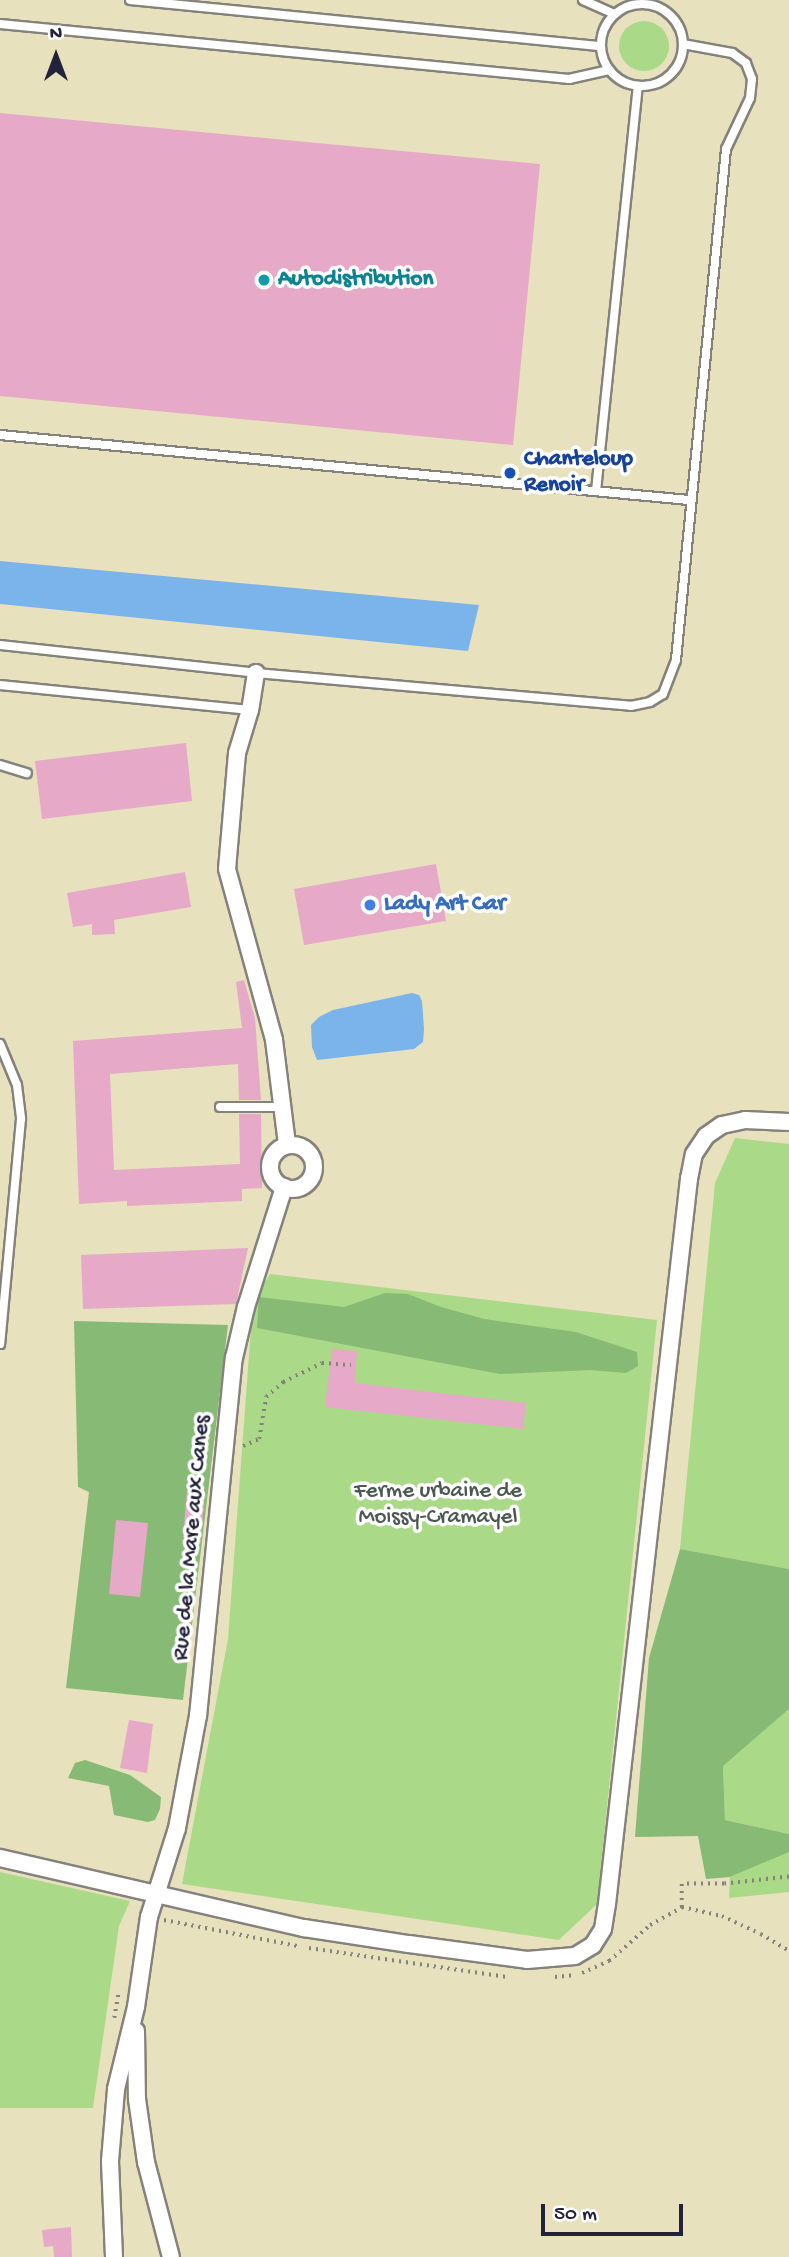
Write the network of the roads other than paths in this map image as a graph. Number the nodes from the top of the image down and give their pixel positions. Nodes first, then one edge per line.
1 (130, 0) edge
2 (583, 0) edge
3 (648, 2) edge
4 (614, 14) junction
5 (0, 24) edge
6 (683, 44) junction
7 (601, 46) junction
8 (609, 70) junction
9 (638, 86) junction
10 (0, 435) edge
11 (596, 491) junction
12 (689, 500) junction
13 (0, 645) edge
14 (256, 673) junction
15 (0, 685) edge
16 (250, 710) junction
17 (0, 765) edge
18 (27, 773) dead end
19 (0, 1044) edge
20 (220, 1107) dead end
21 (281, 1107) junction
22 (789, 1122) edge
23 (287, 1145) junction
24 (284, 1187) junction
25 (0, 1344) edge
26 (0, 1858) edge
27 (158, 1895) junction
28 (136, 2007) junction
29 (114, 2257) edge
30 (171, 2257) edge

1 - 7 lane
2 - 4 lane
3 - 4 lane
3 - 6 lane
4 - 7 lane
5 - 8 lane
6 - 9 lane
6 - 12 lane
7 - 8 lane
8 - 9 lane
9 - 11 lane
10 - 11 lane
11 - 12 lane
12 - 14 lane
13 - 14 lane
14 - 16 street
15 - 16 lane
16 - 21 street
17 - 18 lane
19 - 25 lane
20 - 21 lane
21 - 23 street
22 - 27 street
23 - 24 street
23 - 24 street
24 - 27 street, Rue de la Mare aux Canes
26 - 27 street
27 - 28 street, Rue de la Mare aux Canes
28 - 29 street
28 - 30 street

